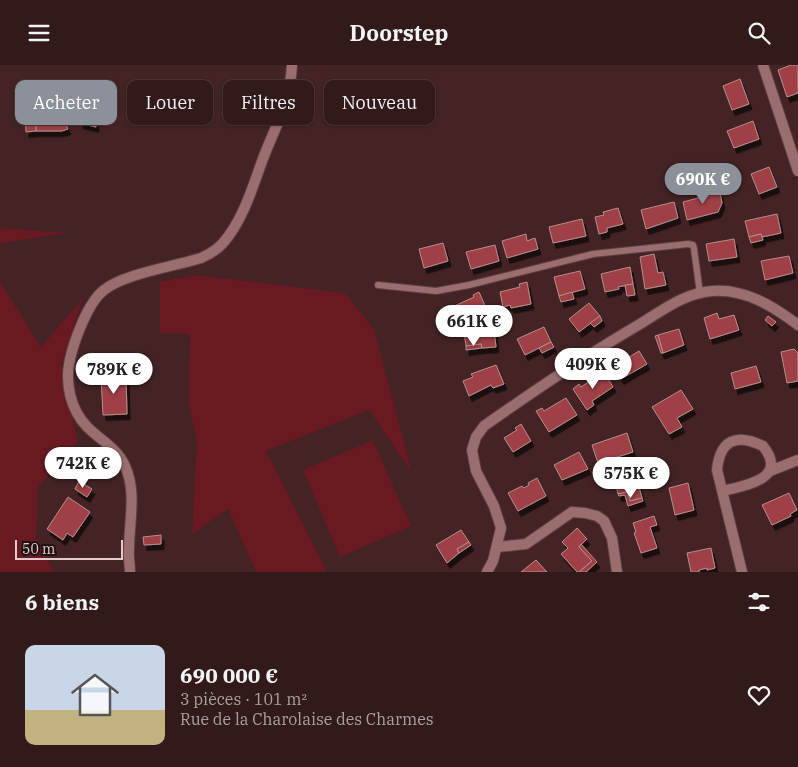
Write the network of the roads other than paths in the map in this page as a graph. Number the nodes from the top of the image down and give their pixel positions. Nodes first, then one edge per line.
1 (292, 65) edge
2 (763, 65) edge
3 (798, 171) edge
4 (378, 285) dead end
5 (700, 293) junction
6 (798, 325) edge
7 (798, 460) edge
8 (770, 471) junction
9 (723, 491) junction
10 (497, 547) junction
11 (130, 572) edge
12 (487, 572) edge
13 (617, 572) edge
14 (742, 572) edge

1 - 11 street
2 - 3 street
4 - 5 lane
5 - 6 street
5 - 10 street
7 - 8 street
8 - 9 street
8 - 9 street
9 - 14 street
10 - 12 street
10 - 13 street

